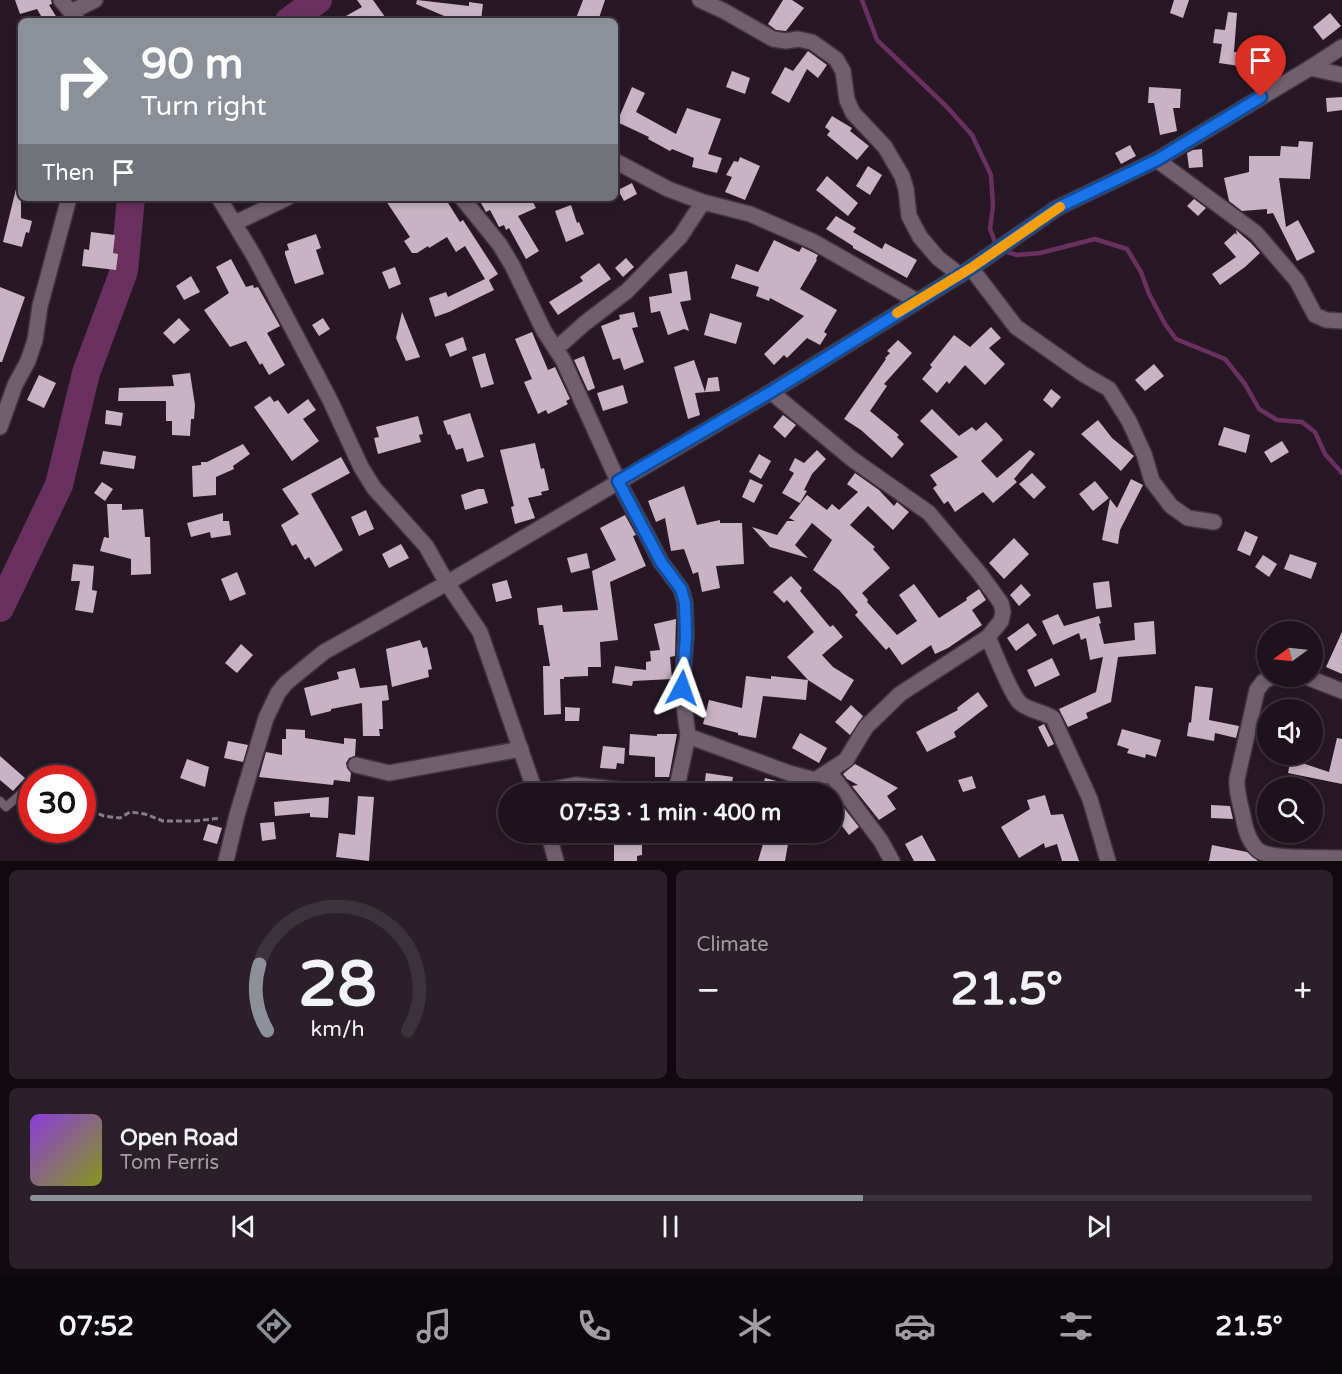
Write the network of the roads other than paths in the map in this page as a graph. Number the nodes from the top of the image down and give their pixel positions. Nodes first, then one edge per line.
1 (95, 0) edge
2 (700, 0) edge
3 (70, 11) edge
4 (1342, 47) edge
5 (1310, 69) junction
6 (1342, 75) edge
7 (1157, 160) junction
8 (618, 163) edge
9 (68, 201) edge
10 (221, 201) edge
11 (282, 201) edge
12 (464, 201) edge
13 (703, 202) junction
14 (235, 223) junction
15 (966, 272) junction
16 (917, 301) junction
17 (1342, 321) edge
18 (557, 348) junction
19 (771, 392) junction
20 (0, 427) edge
21 (618, 481) junction
22 (1214, 522) dead end
23 (447, 583) junction
24 (988, 637) junction
25 (1323, 684) edge
26 (1259, 687) edge
27 (1342, 691) edge
28 (688, 736) junction
29 (521, 748) junction
30 (356, 765) dead end
31 (815, 780) junction
32 (532, 783) edge
33 (678, 783) edge
34 (18, 796) edge
35 (0, 801) edge
36 (551, 843) edge
37 (1342, 858) edge
38 (226, 861) edge
39 (556, 861) edge
40 (892, 861) edge
41 (1108, 861) edge

1 - 3 street
2 - 15 street
4 - 5 street
5 - 6 street
5 - 7 street
7 - 15 street
7 - 17 street
8 - 13 street
9 - 20 street
10 - 14 street
11 - 14 street
12 - 18 street
13 - 16 street
13 - 18 street
14 - 23 street
15 - 16 street
15 - 22 street
16 - 19 street
18 - 21 street
19 - 21 street
19 - 24 street
21 - 23 street
21 - 28 street
23 - 29 street
23 - 38 street
24 - 31 street
24 - 41 street
25 - 27 street
26 - 37 street
28 - 31 street
28 - 33 street
29 - 30 street
29 - 32 street
31 - 40 street
34 - 35 lane
36 - 39 street

